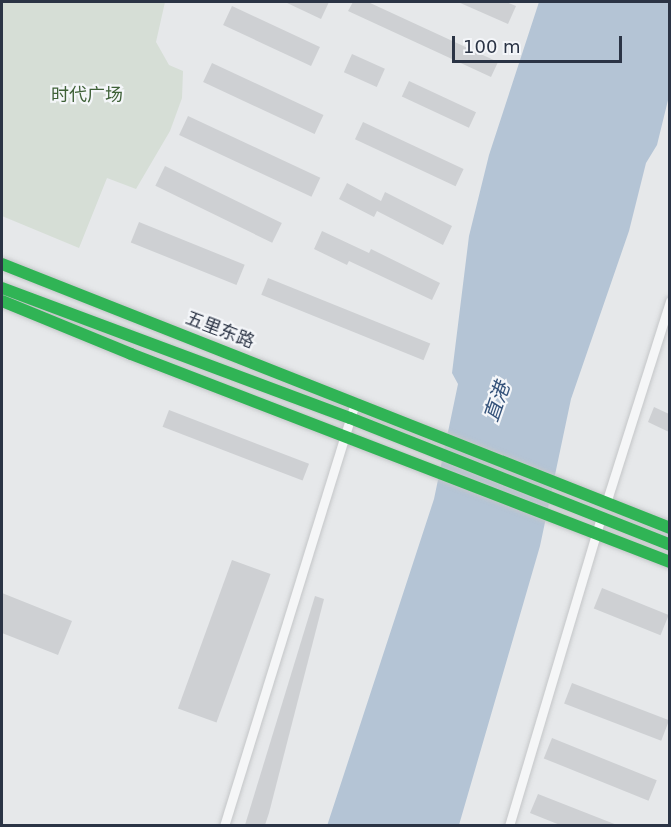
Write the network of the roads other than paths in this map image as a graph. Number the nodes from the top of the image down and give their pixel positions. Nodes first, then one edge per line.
1 (2, 264) edge
2 (2, 288) edge
3 (2, 301) edge
4 (669, 301) edge
5 (355, 402) junction
6 (350, 418) junction
7 (344, 436) junction
8 (606, 503) junction
9 (600, 518) junction
10 (669, 528) edge
11 (595, 534) junction
12 (669, 545) edge
13 (669, 562) edge
14 (224, 825) edge
15 (509, 825) edge

1 - 5 main road, 五里东路
2 - 6 main road, 五里东路
3 - 7 main road
4 - 8 street
5 - 6 street
5 - 8 main road, 五里东路
6 - 7 street
6 - 9 main road, 五里东路
7 - 11 main road
7 - 14 street
8 - 10 main road
9 - 11 street
9 - 12 main road
11 - 13 main road
11 - 15 street

